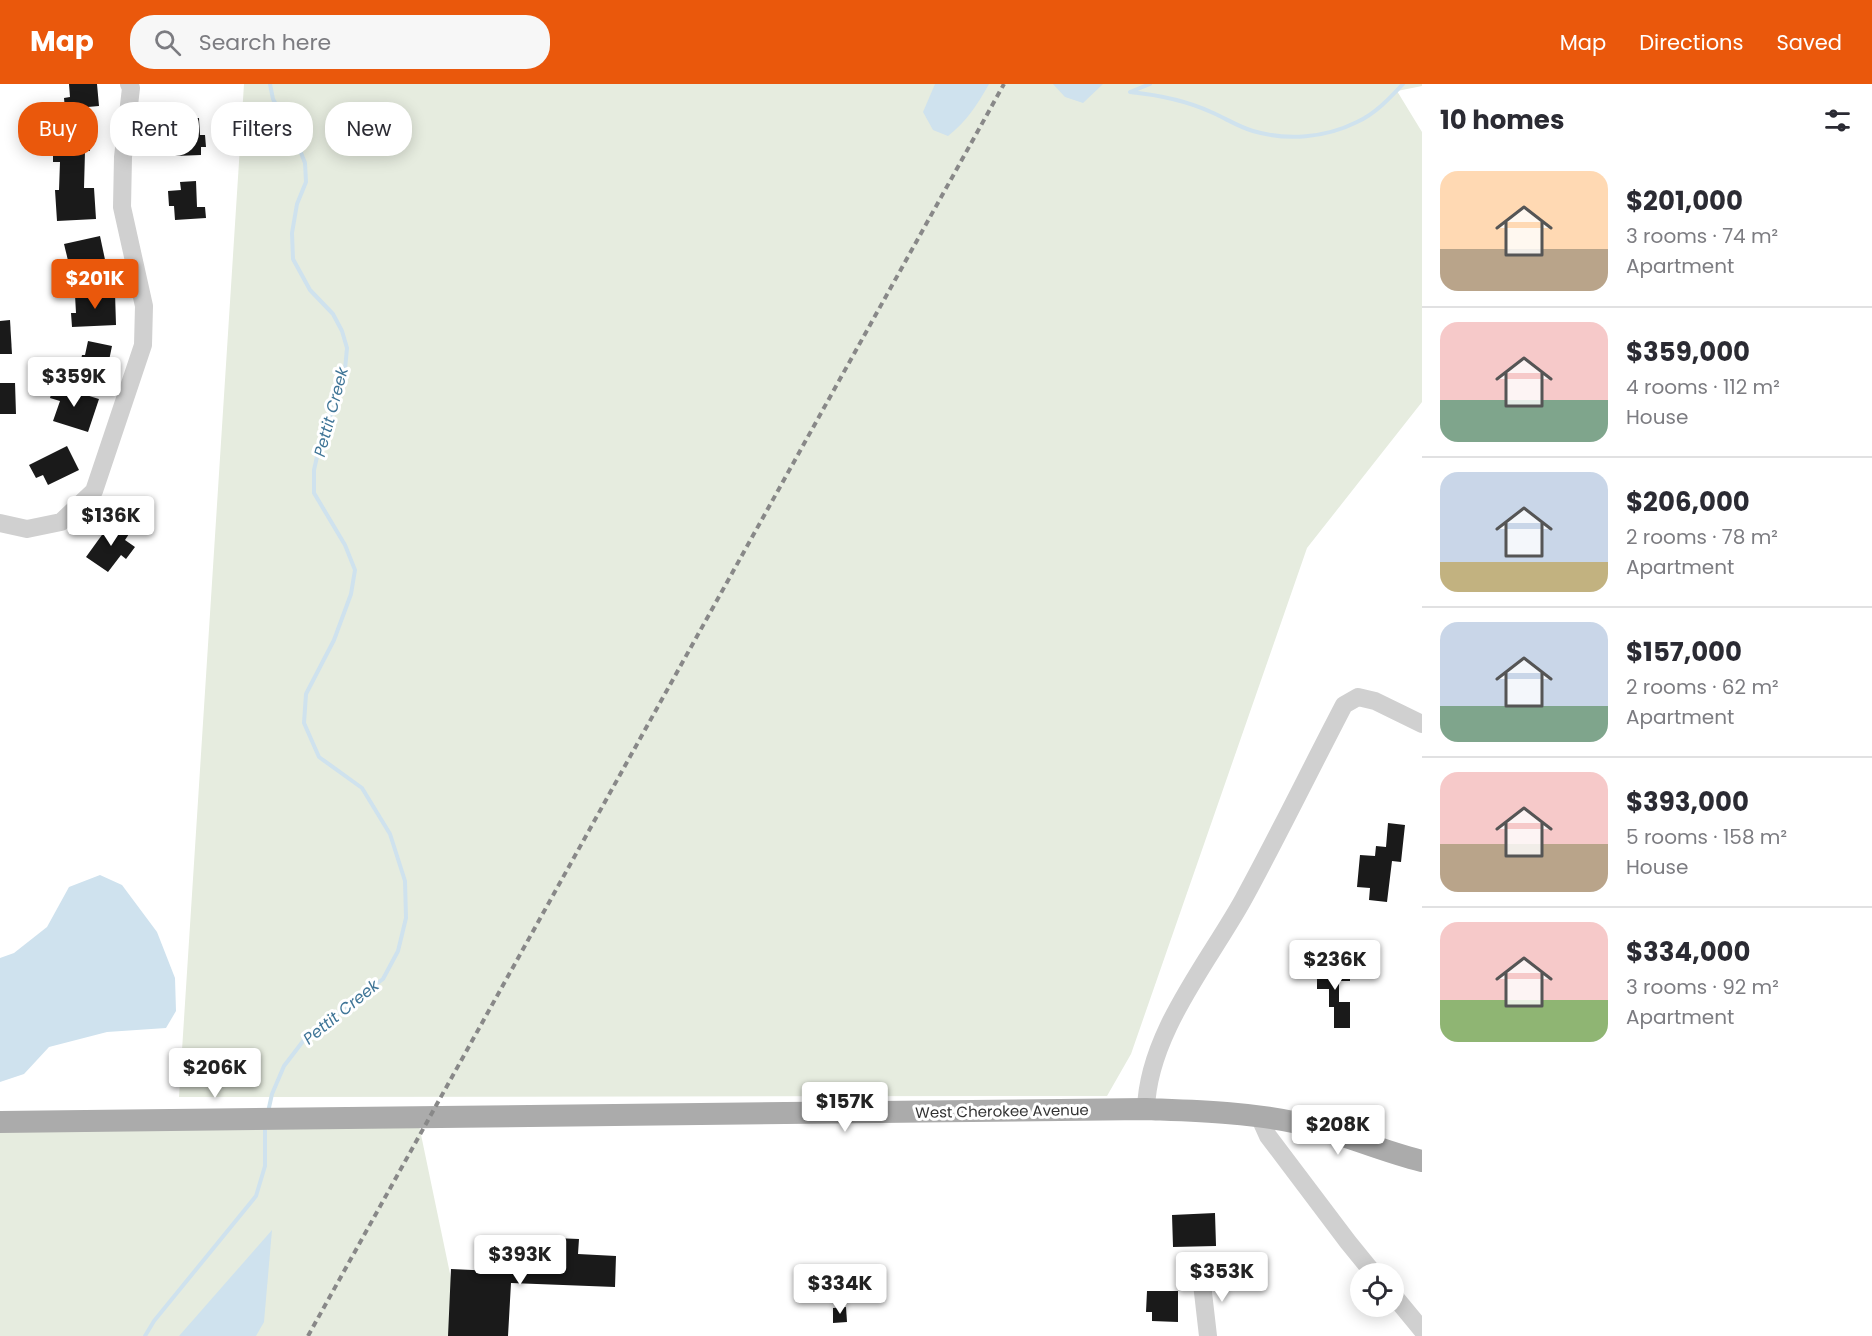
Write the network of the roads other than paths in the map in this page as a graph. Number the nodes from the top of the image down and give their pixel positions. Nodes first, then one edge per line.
1 (129, 84) edge
2 (0, 523) edge
3 (1422, 724) edge
4 (1146, 1109) junction
5 (1259, 1116) junction
6 (0, 1122) edge
7 (1422, 1161) edge
8 (1365, 1263) edge
9 (1201, 1275) dead end
10 (1404, 1308) edge
11 (1422, 1330) edge
12 (1208, 1336) edge

1 - 2 street
3 - 4 street
4 - 5 main road, West Cherokee Avenue
4 - 6 main road, West Cherokee Avenue
5 - 7 main road, West Cherokee Avenue
5 - 8 street
9 - 12 street
10 - 11 street

